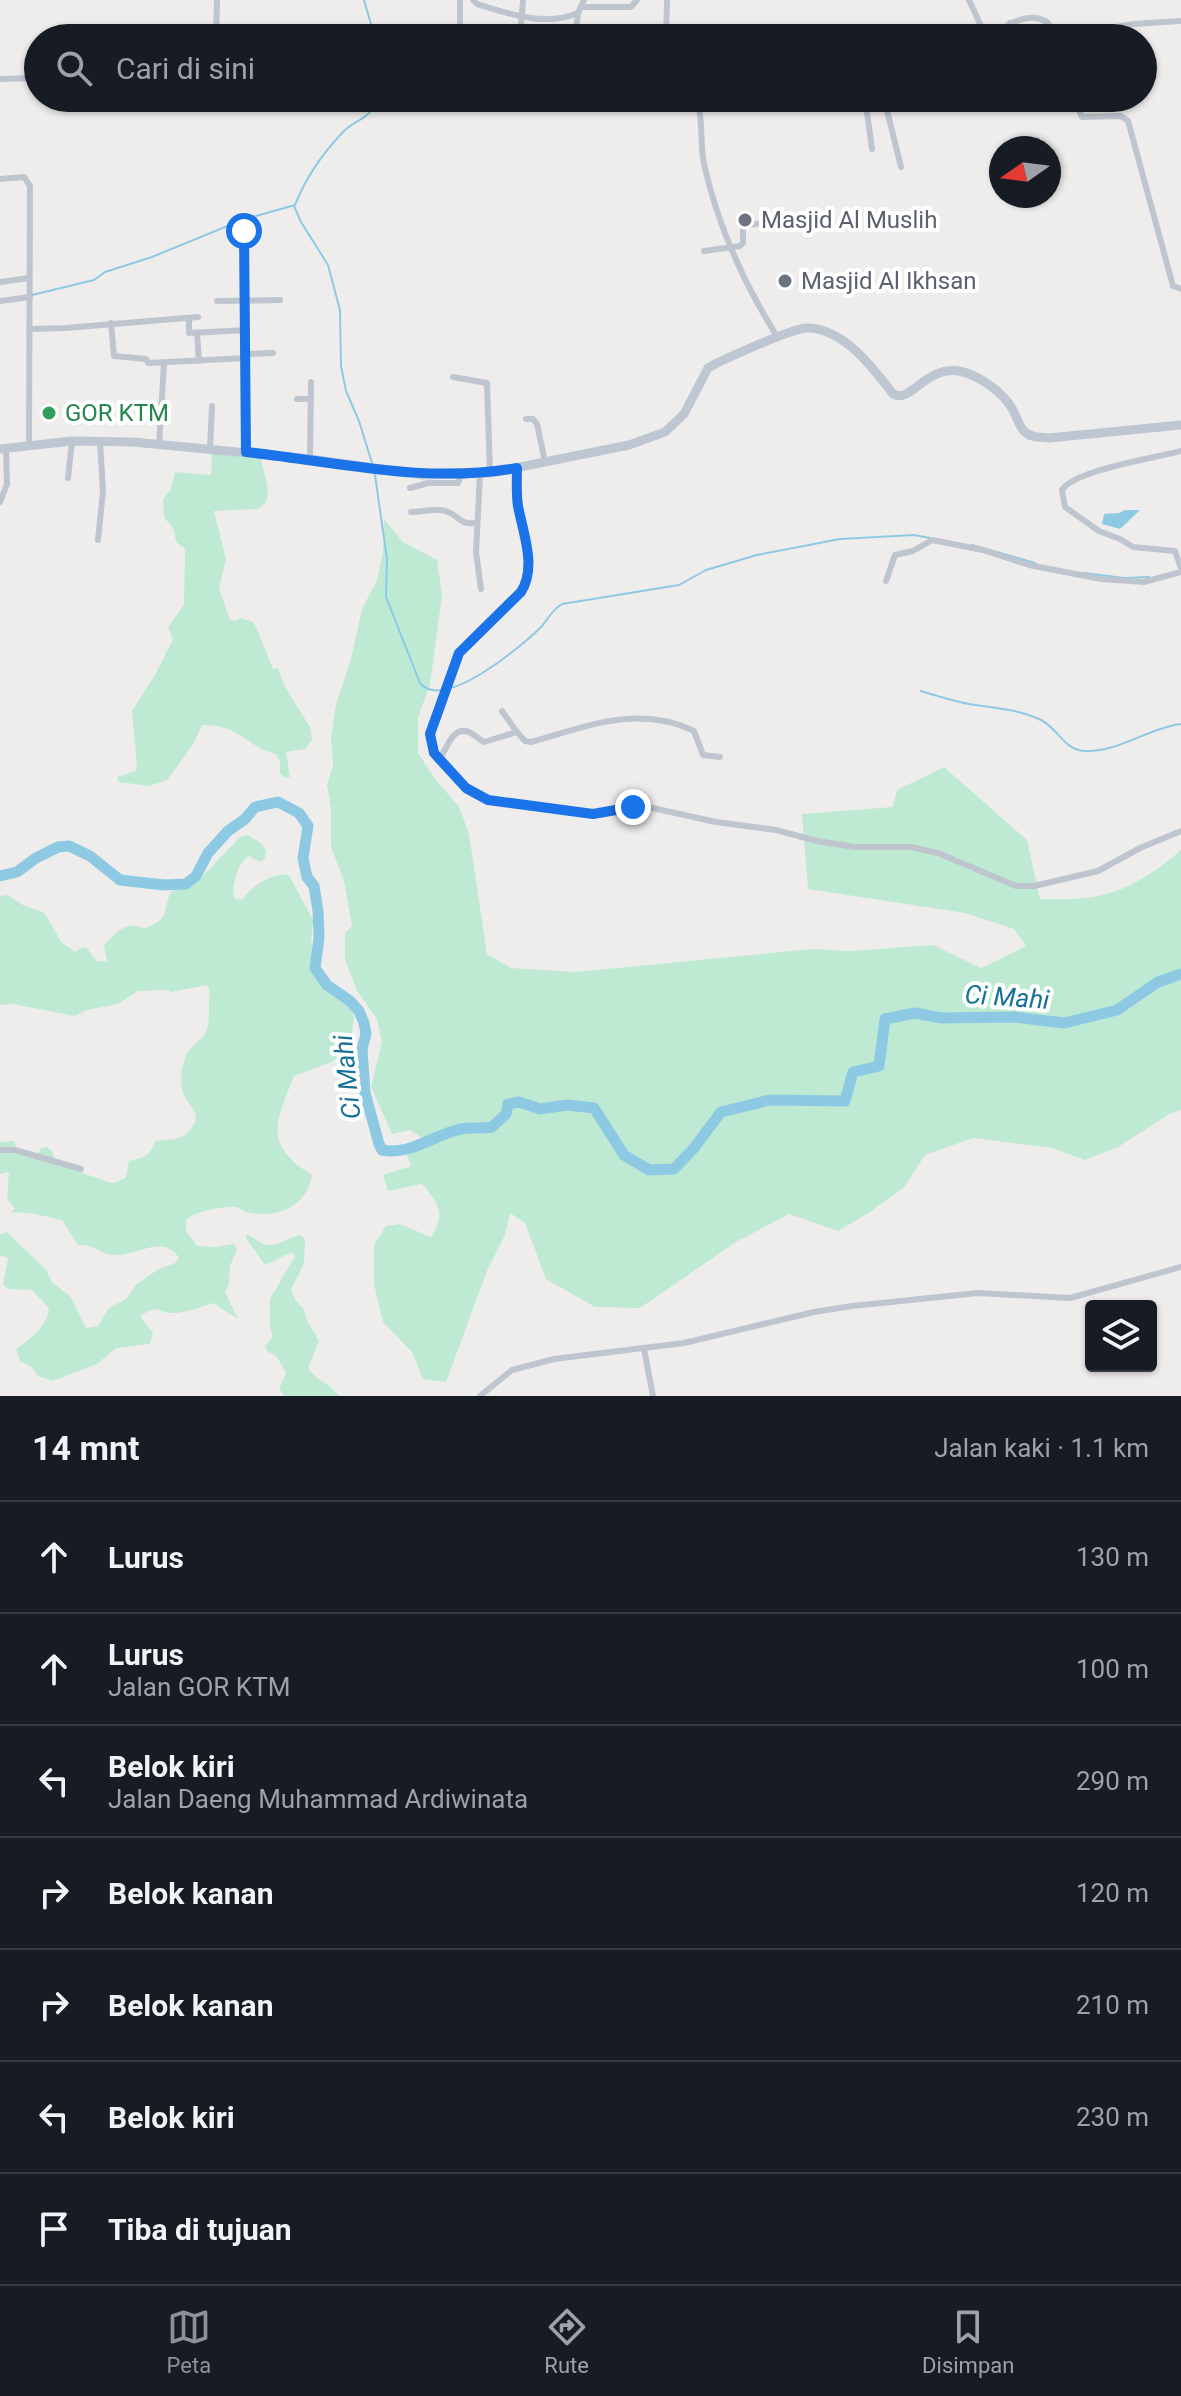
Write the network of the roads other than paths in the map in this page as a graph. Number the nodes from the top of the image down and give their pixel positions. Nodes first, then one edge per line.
1 (217, 0) edge
2 (523, 0) edge
3 (637, 0) edge
4 (667, 0) edge
5 (969, 0) edge
6 (475, 2) edge
7 (460, 4) edge
8 (581, 7) edge
9 (523, 17) junction
10 (1181, 21) edge
11 (1010, 23) edge
12 (216, 24) edge
13 (522, 24) edge
14 (666, 24) edge
15 (980, 24) edge
16 (1046, 24) edge
17 (1133, 24) edge
18 (24, 78) edge
19 (0, 79) edge
20 (699, 112) edge
21 (867, 112) edge
22 (887, 112) edge
23 (1080, 112) edge
24 (872, 149) dead end
25 (901, 167) dead end
26 (0, 179) edge
27 (254, 218) dead end
28 (790, 218) dead end
29 (730, 249) junction
30 (704, 251) dead end
31 (29, 278) junction
32 (0, 282) edge
33 (1181, 289) edge
34 (30, 297) junction
35 (245, 300) junction
36 (280, 300) dead end
37 (0, 301) edge
38 (217, 301) dead end
39 (198, 317) dead end
40 (189, 318) junction
41 (111, 323) junction
42 (29, 329) junction
43 (247, 330) junction
44 (197, 333) junction
45 (778, 338) junction
46 (273, 353) dead end
47 (247, 356) junction
48 (199, 361) junction
49 (164, 363) junction
50 (453, 377) dead end
51 (311, 382) dead end
52 (297, 399) dead end
53 (311, 399) junction
54 (212, 406) dead end
55 (526, 419) dead end
56 (1181, 425) edge
57 (72, 441) junction
58 (100, 442) junction
59 (29, 445) junction
60 (159, 445) junction
61 (3, 449) edge
62 (210, 449) junction
63 (1181, 451) edge
64 (246, 452) junction
65 (310, 459) junction
66 (545, 462) junction
67 (517, 468) junction
68 (485, 473) junction
69 (461, 475) junction
70 (68, 478) dead end
71 (410, 488) dead end
72 (0, 502) edge
73 (411, 512) dead end
74 (477, 523) junction
75 (98, 540) dead end
76 (1181, 570) edge
77 (886, 581) dead end
78 (481, 589) dead end
79 (502, 711) dead end
80 (517, 732) junction
81 (720, 757) dead end
82 (439, 758) junction
83 (1181, 831) edge
84 (0, 1150) edge
85 (81, 1169) dead end
86 (1181, 1267) edge
87 (644, 1349) junction
88 (480, 1396) edge
89 (653, 1396) edge

1 - 12 street
2 - 9 street
3 - 8 street
4 - 14 street
5 - 15 street
6 - 7 street
6 - 9 street
8 - 9 street
9 - 13 street
10 - 17 street
11 - 16 street
18 - 19 street
20 - 29 street
21 - 24 street
22 - 25 street
23 - 33 street
26 - 31 street
27 - 35 street
28 - 29 street
29 - 30 street
29 - 45 street
31 - 32 street
31 - 34 street
34 - 37 street
34 - 42 street
35 - 36 street
35 - 38 street
35 - 43 street
39 - 40 street
40 - 41 street
40 - 44 street
41 - 42 street
41 - 49 street
42 - 59 street
43 - 44 street
43 - 47 street
44 - 48 street
45 - 56 main road
45 - 66 main road
46 - 47 street
47 - 48 street
47 - 64 street
48 - 49 street
49 - 60 street
50 - 68 street
51 - 53 street
52 - 53 street
53 - 65 street
54 - 62 street
55 - 66 street
57 - 58 main road
57 - 59 main road
57 - 70 street
58 - 60 main road
58 - 75 street
59 - 61 main road
60 - 62 main road
61 - 72 street
62 - 64 main road
63 - 76 street
64 - 65 main road
65 - 69 main road
66 - 67 main road
67 - 68 main road
67 - 82 street
68 - 69 main road
68 - 74 street
69 - 71 street
73 - 74 street
74 - 78 street
76 - 77 street
79 - 80 street
80 - 81 street
80 - 82 street
82 - 83 street
84 - 85 street
86 - 87 street
87 - 88 street
87 - 89 street

